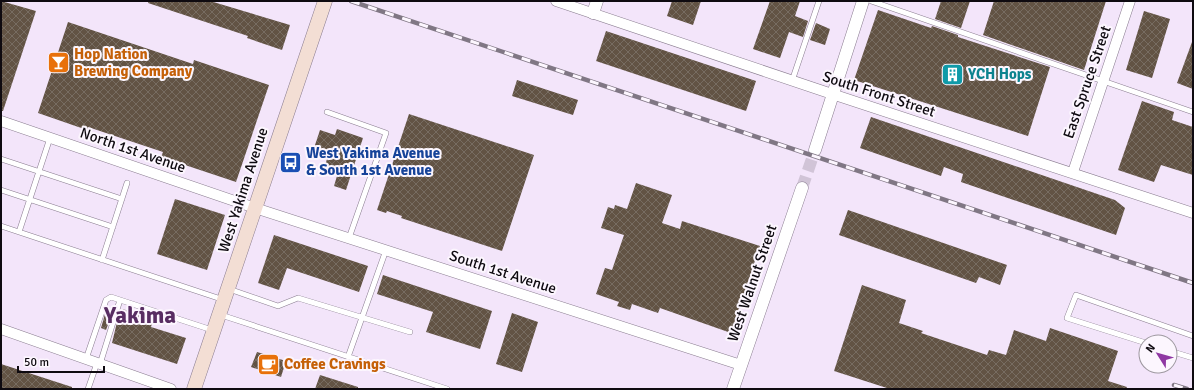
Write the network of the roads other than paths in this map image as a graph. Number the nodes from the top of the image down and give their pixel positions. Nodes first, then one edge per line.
1 (325, 1) edge
2 (556, 1) edge
3 (597, 1) edge
4 (819, 1) edge
5 (863, 1) edge
6 (872, 1) edge
7 (1130, 1) edge
8 (593, 13) junction
9 (792, 81) junction
10 (1103, 81) junction
11 (832, 94) junction
12 (327, 112) dead end
13 (1193, 112) edge
14 (1, 121) edge
15 (50, 138) junction
16 (814, 150) tunnel mouth
17 (1, 159) edge
18 (39, 172) junction
19 (1073, 172) junction
20 (127, 183) dead end
21 (802, 188) tunnel mouth
22 (1, 190) edge
23 (30, 199) junction
24 (122, 199) junction
25 (255, 208) junction
26 (1193, 213) edge
27 (1, 226) edge
28 (113, 227) junction
29 (19, 232) junction
30 (349, 238) junction
31 (386, 250) junction
32 (102, 260) junction
33 (226, 294) junction
34 (120, 300) junction
35 (220, 315) junction
36 (362, 317) junction
37 (1, 329) edge
38 (214, 331) junction
39 (410, 332) dead end
40 (1193, 336) edge
41 (1138, 340) edge
42 (1178, 353) edge
43 (348, 357) junction
44 (1193, 358) edge
45 (86, 359) junction
46 (98, 363) junction
47 (741, 365) junction
48 (88, 389) edge
49 (171, 389) edge
50 (194, 389) edge
51 (447, 389) edge
52 (733, 389) edge

1 - 25 main road, West Yakima Avenue
2 - 8 street, South Front Street
3 - 8 street
4 - 9 lane
5 - 11 street
6 - 10 lane
7 - 10 street, East Spruce Street
8 - 9 street, South Front Street
9 - 11 street, South Front Street
10 - 13 lane
10 - 19 street, East Spruce Street
11 - 16 street
11 - 19 street, South Front Street
12 - 30 lane
14 - 15 street, North 1st Avenue
15 - 18 lane
15 - 25 street, North 1st Avenue
17 - 18 lane
18 - 23 lane
18 - 24 lane
19 - 26 street, South Front Street
20 - 24 lane
21 - 47 street, West Walnut Street
22 - 23 lane
23 - 28 lane
23 - 29 lane
24 - 28 lane
25 - 30 street, South 1st Avenue
25 - 33 main road, West Yakima Avenue
27 - 29 lane
28 - 32 lane
29 - 32 lane
30 - 31 street, South 1st Avenue
31 - 36 lane
31 - 47 street, South 1st Avenue
32 - 33 lane
33 - 35 main road, West Yakima Avenue
33 - 36 lane
34 - 38 lane
34 - 45 lane
34 - 46 lane
35 - 38 main road, West Yakima Avenue
35 - 43 lane
36 - 39 lane
36 - 43 lane
37 - 45 street
38 - 50 main road, West Yakima Avenue
40 - 41 lane
42 - 44 lane
43 - 51 lane
45 - 46 street
46 - 48 lane
46 - 49 street
47 - 52 street, West Walnut Street

